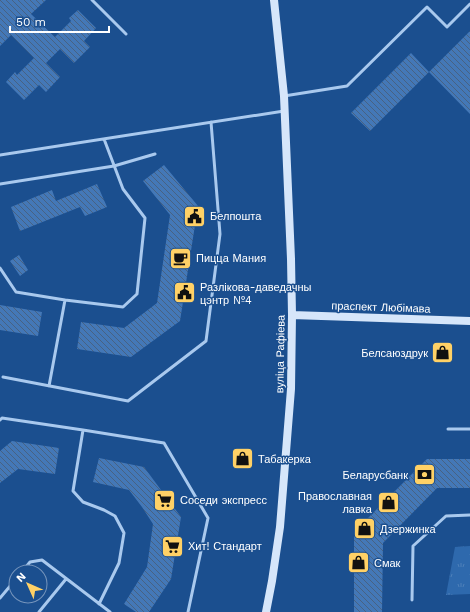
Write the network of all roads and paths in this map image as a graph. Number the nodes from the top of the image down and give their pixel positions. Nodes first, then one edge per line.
1 (92, 0) edge
2 (274, 0) edge
3 (470, 4) edge
4 (126, 34) dead end
5 (284, 96) junction
6 (284, 111) junction
7 (211, 122) junction
8 (104, 139) junction
9 (155, 154) dead end
10 (0, 155) edge
11 (114, 166) junction
12 (0, 184) edge
13 (0, 268) edge
14 (65, 300) junction
15 (292, 315) junction
16 (470, 321) edge
17 (3, 377) dead end
18 (49, 386) junction
19 (0, 420) edge
20 (448, 428) dead end
21 (470, 429) edge
22 (83, 430) junction
23 (470, 515) edge
24 (28, 564) edge
25 (47, 564) edge
26 (48, 565) edge
27 (66, 579) junction
28 (8, 588) edge
29 (0, 598) edge
30 (412, 600) dead end
31 (99, 604) junction
32 (39, 612) edge
33 (110, 612) edge
34 (188, 612) edge
35 (266, 612) edge

1 - 4 lane
2 - 5 main road, вуліца Рафіева
3 - 5 lane
5 - 6 main road, вуліца Рафіева
6 - 7 lane
6 - 15 main road, вуліца Рафіева
7 - 8 lane
7 - 18 lane
8 - 10 lane
8 - 11 lane
9 - 11 lane
11 - 12 lane
11 - 14 lane
13 - 14 lane
14 - 18 lane
15 - 16 main road, праспект Любімава
15 - 35 main road, вуліца Рафіева
17 - 18 lane
19 - 22 lane
20 - 21 lane
22 - 31 lane
22 - 34 lane
23 - 30 lane
24 - 25 lane
26 - 27 lane
27 - 31 lane
27 - 32 lane
28 - 29 lane
31 - 33 lane

